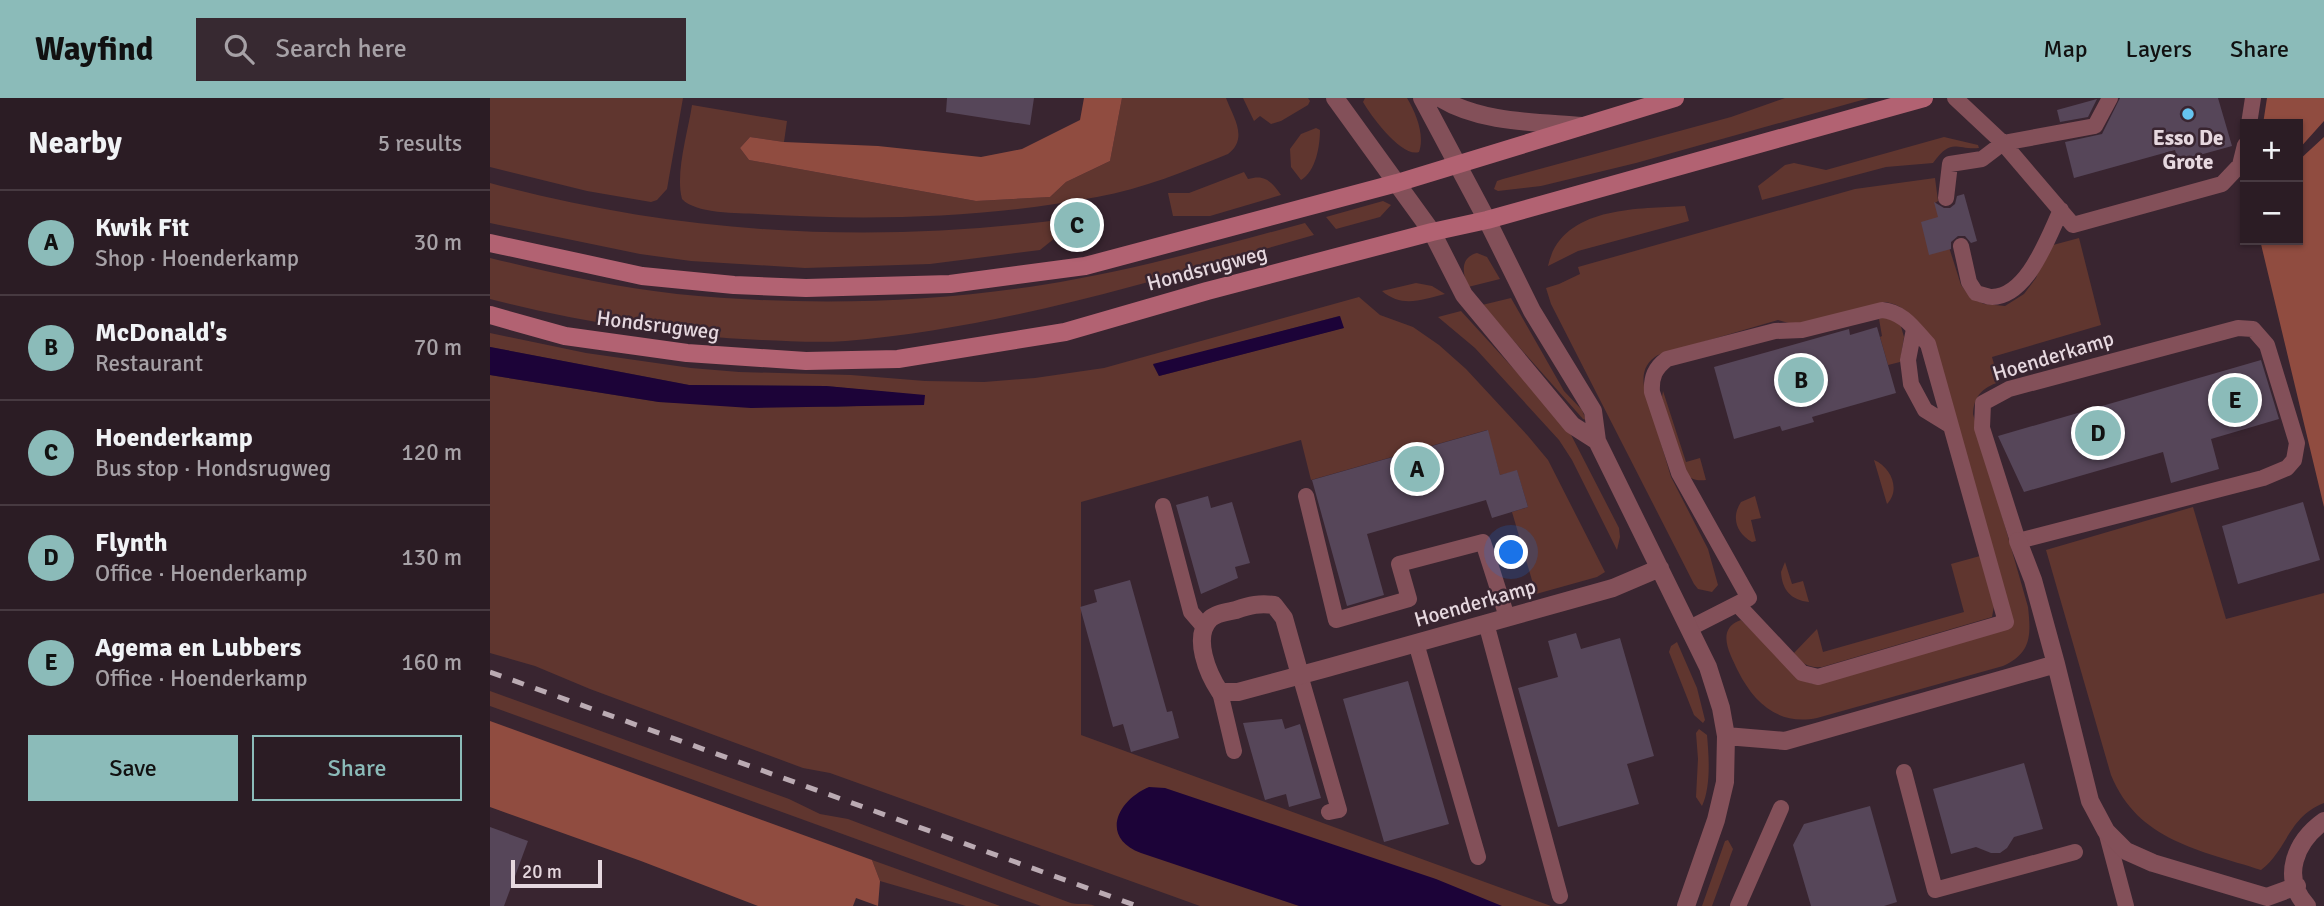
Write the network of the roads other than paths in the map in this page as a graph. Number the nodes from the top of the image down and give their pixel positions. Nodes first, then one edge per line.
1 (1335, 98) edge
2 (1422, 98) edge
3 (1440, 98) edge
4 (1675, 98) edge
5 (1924, 98) edge
6 (1955, 98) edge
7 (2110, 98) edge
8 (2253, 98) edge
9 (2250, 119) edge
10 (1582, 126) junction
11 (2003, 143) junction
12 (1456, 164) junction
13 (2240, 165) edge
14 (1396, 183) junction
15 (1946, 198) dead end
16 (2061, 210) junction
17 (1487, 220) junction
18 (1432, 232) junction
19 (490, 243) edge
20 (1961, 246) dead end
21 (490, 315) edge
22 (1914, 329) junction
23 (1951, 426) junction
24 (1597, 441) junction
25 (1307, 496) dead end
26 (1163, 506) dead end
27 (2018, 541) junction
28 (1660, 568) junction
29 (1738, 605) junction
30 (1507, 617) junction
31 (1486, 623) junction
32 (1204, 627) junction
33 (1690, 628) junction
34 (1416, 643) junction
35 (2056, 664) junction
36 (1300, 675) junction
37 (1220, 692) junction
38 (1726, 736) junction
39 (1234, 751) dead end
40 (1904, 772) dead end
41 (1781, 808) dead end
42 (1329, 812) dead end
43 (2324, 821) edge
44 (2106, 831) junction
45 (2075, 852) dead end
46 (1478, 857) dead end
47 (2297, 886) junction
48 (1560, 897) dead end
49 (1686, 906) edge
50 (1738, 906) edge
51 (2126, 906) edge
52 (2306, 906) edge

1 - 14 street
2 - 12 street
3 - 10 street
4 - 10 main road, Hondsrugweg
5 - 17 main road, Hondsrugweg
6 - 11 lane
7 - 11 lane
8 - 9 lane
10 - 12 main road, Hondsrugweg
11 - 15 lane
11 - 16 lane
12 - 14 main road, Hondsrugweg
12 - 17 street
13 - 16 lane
14 - 18 street
14 - 19 main road, Hondsrugweg
16 - 20 lane
17 - 18 main road, Hondsrugweg
17 - 24 street
18 - 21 main road, Hondsrugweg
18 - 24 street
22 - 23 lane
22 - 23 lane
22 - 29 lane
23 - 29 lane
24 - 28 street
25 - 30 lane
26 - 32 lane
27 - 27 lane, Hoenderkamp
27 - 35 street, Hoenderkamp
28 - 30 street, Hoenderkamp
28 - 33 street
29 - 33 lane
30 - 31 street, Hoenderkamp
31 - 34 street, Hoenderkamp
31 - 48 lane
32 - 36 street
32 - 37 street
33 - 38 street
34 - 36 street, Hoenderkamp
34 - 46 lane
35 - 38 street
35 - 44 street, Hoenderkamp
36 - 37 street, Hoenderkamp
36 - 42 lane
37 - 39 lane
38 - 49 street
40 - 45 lane
41 - 50 lane
43 - 47 street
44 - 47 street, Hoenderkamp
44 - 51 lane
47 - 52 street

